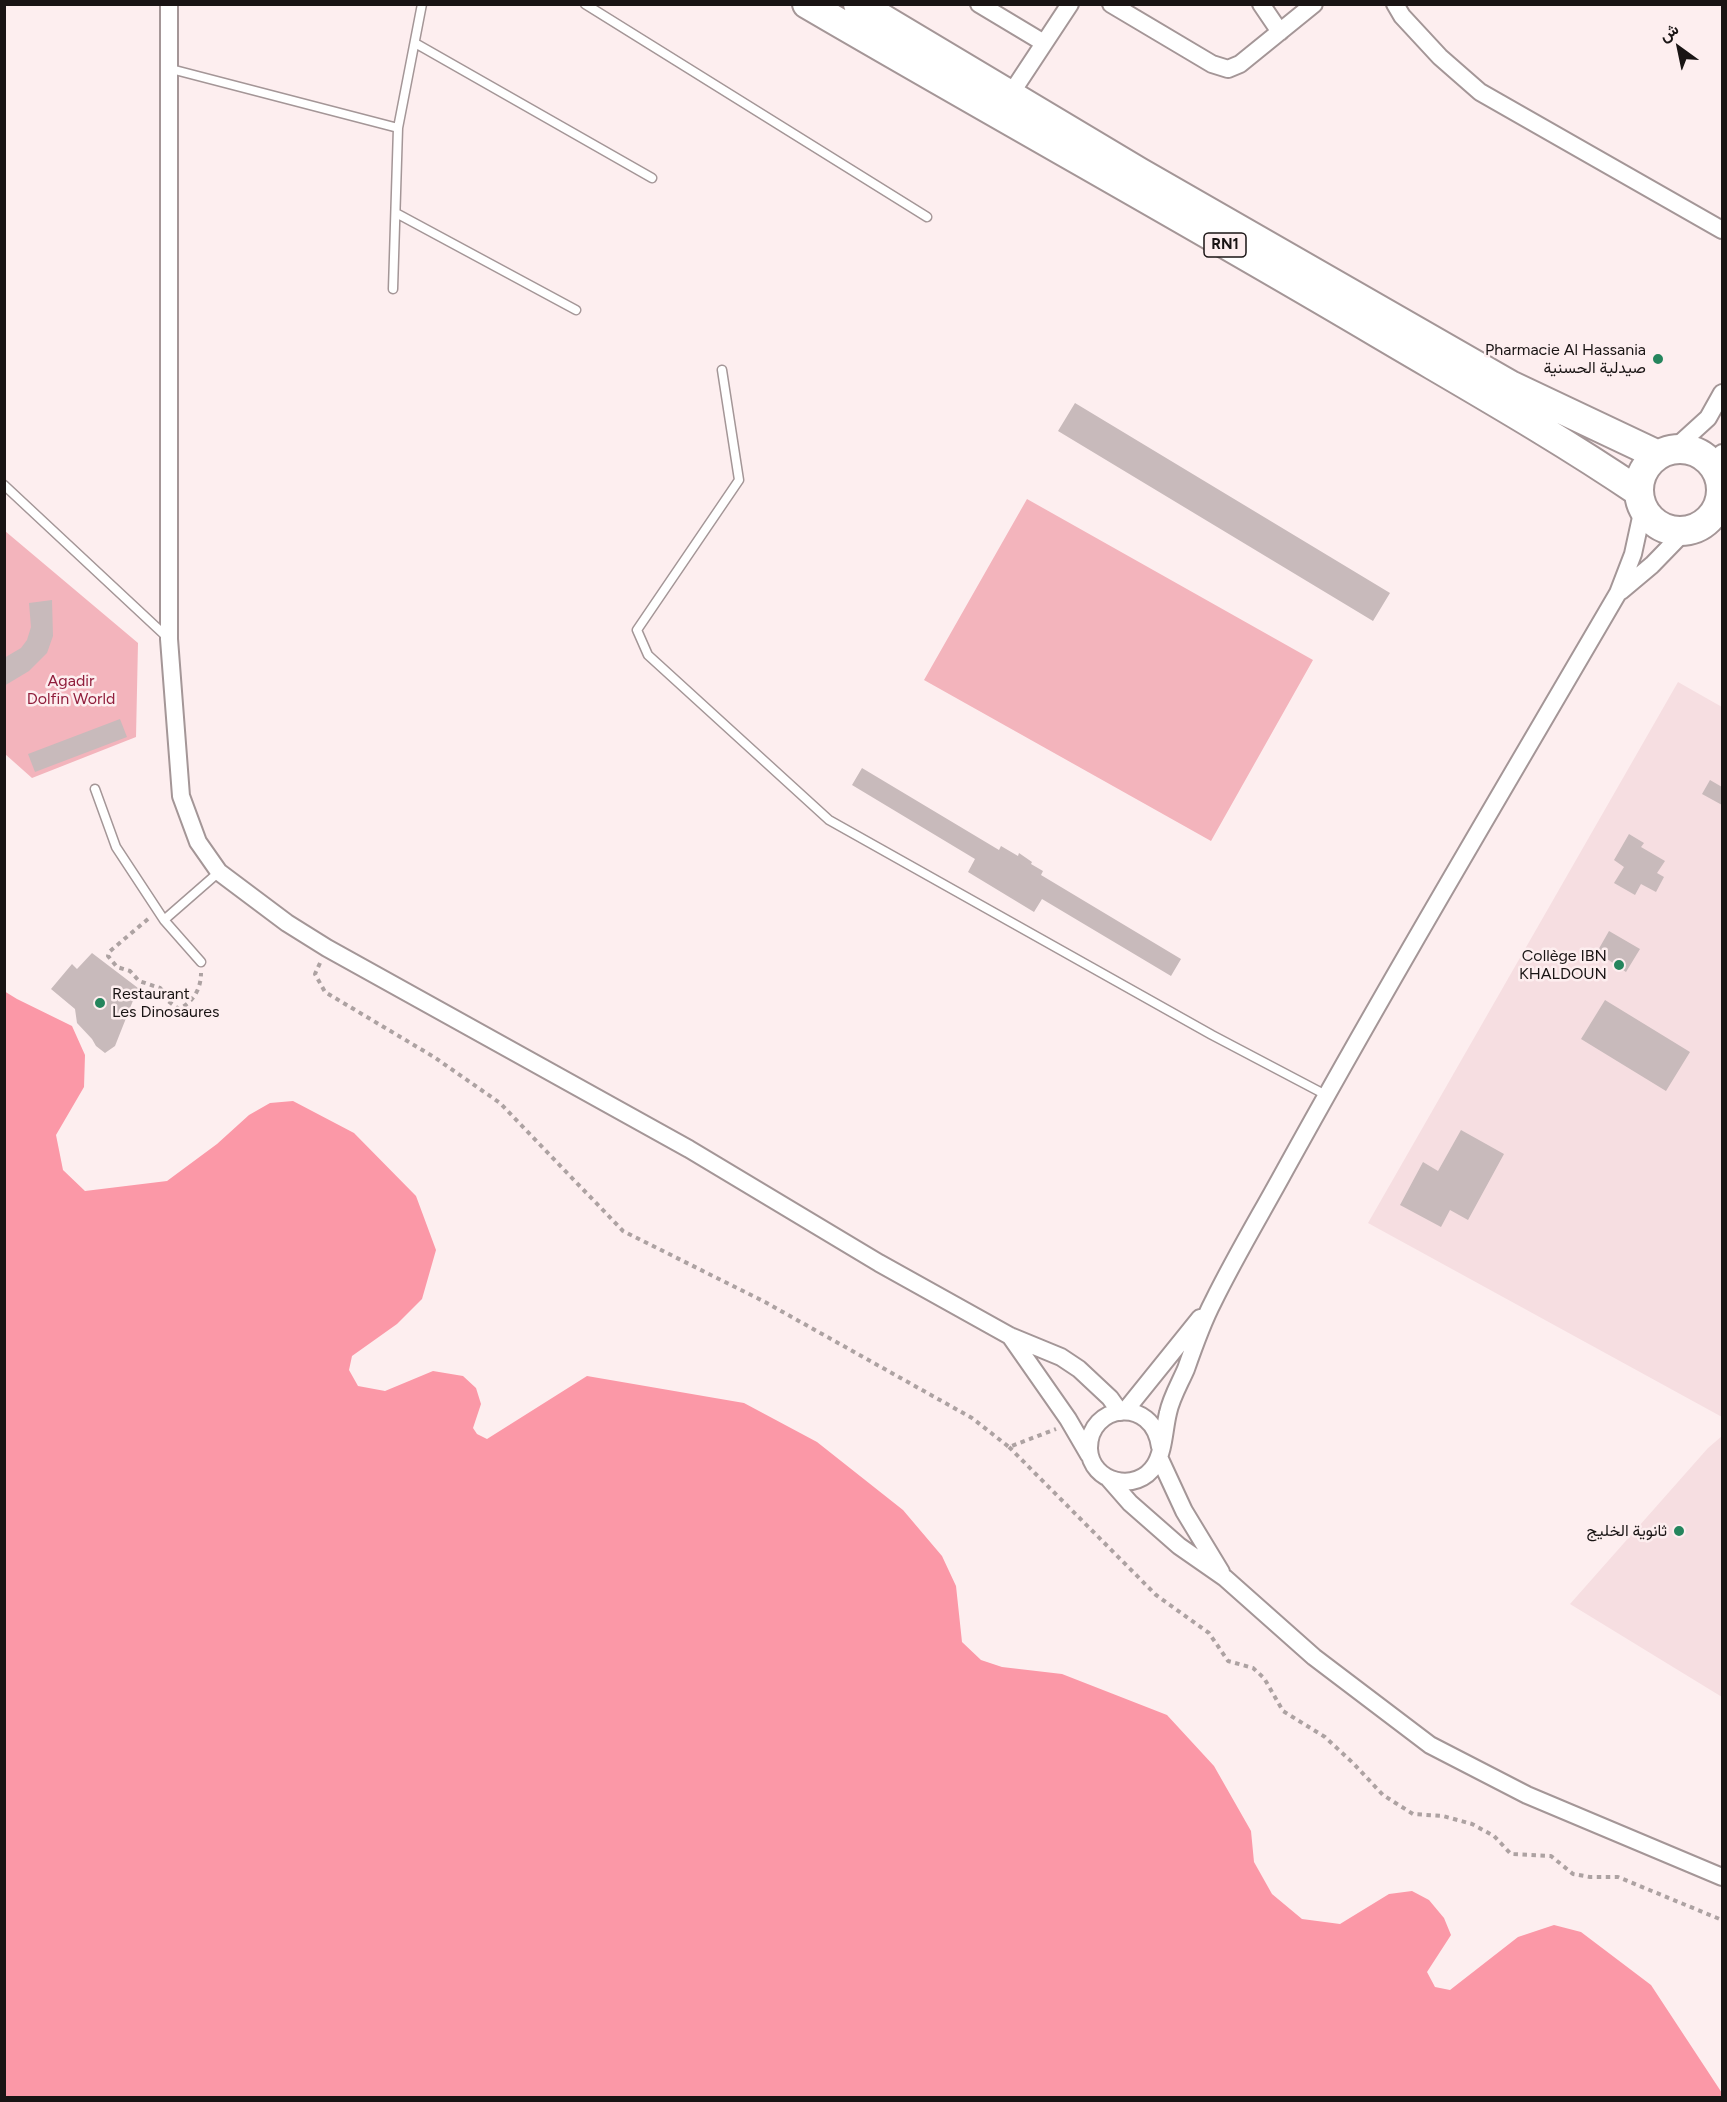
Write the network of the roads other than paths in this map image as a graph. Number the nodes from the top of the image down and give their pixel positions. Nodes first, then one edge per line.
1 (169, 4) edge
2 (422, 4) edge
3 (585, 4) edge
4 (807, 4) edge
5 (858, 4) edge
6 (979, 4) edge
7 (1070, 4) edge
8 (1111, 4) edge
9 (1261, 4) edge
10 (1314, 4) edge
11 (1395, 4) edge
12 (1280, 32) junction
13 (415, 43) junction
14 (1044, 43) junction
15 (171, 69) junction
16 (1010, 95) junction
17 (398, 128) junction
18 (652, 178) dead end
19 (396, 213) junction
20 (927, 217) dead end
21 (1722, 230) edge
22 (393, 289) dead end
23 (576, 310) dead end
24 (722, 370) dead end
25 (1722, 393) edge
26 (1666, 452) junction
27 (1721, 477) edge
28 (4, 485) edge
29 (1641, 500) junction
30 (1703, 531) edge
31 (1618, 593) junction
32 (169, 639) junction
33 (95, 789) dead end
34 (219, 872) junction
35 (164, 920) junction
36 (201, 962) road end
37 (1326, 1095) junction
38 (1212, 1303) junction
39 (1010, 1336) junction
40 (1123, 1411) junction
41 (1160, 1452) junction
42 (1090, 1457) junction
43 (1110, 1479) junction
44 (1225, 1578) junction
45 (1722, 1877) edge

1 - 15 street
2 - 13 lane
3 - 20 lane
4 - 29 highway, RN1
5 - 16 highway, RN1
6 - 14 street
7 - 14 street
8 - 12 street
9 - 12 street
10 - 12 street
11 - 21 street
13 - 17 lane
13 - 18 lane
14 - 16 street
15 - 17 lane
15 - 32 street
16 - 26 highway, RN1
17 - 19 lane
19 - 22 lane
19 - 23 lane
24 - 37 lane
25 - 26 street
26 - 27 highway, RN1
26 - 29 highway
27 - 30 highway, RN1
28 - 32 lane
29 - 30 highway, RN1
29 - 31 street
30 - 31 street
31 - 37 street
32 - 34 street
33 - 35 lane
34 - 35 lane
34 - 39 street
35 - 36 lane
37 - 38 street
38 - 40 street
38 - 41 street
39 - 40 street
39 - 42 street
40 - 41 street
40 - 42 street
41 - 43 street
41 - 44 street
42 - 43 street
43 - 44 street
44 - 45 street

